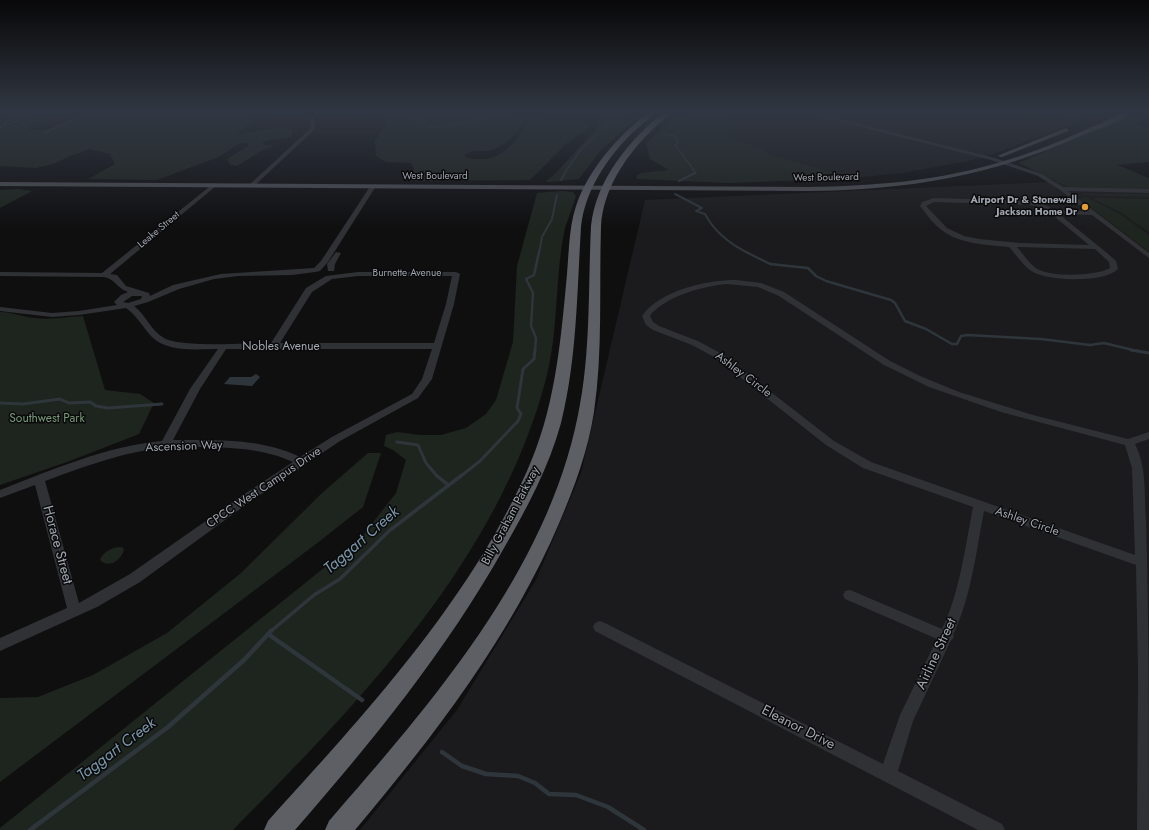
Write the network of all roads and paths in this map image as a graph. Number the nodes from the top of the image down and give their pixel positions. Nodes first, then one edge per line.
1 (289, 151) edge
2 (614, 151) edge
3 (630, 151) edge
4 (959, 151) edge
5 (1014, 151) edge
6 (1037, 151) edge
7 (993, 159) junction
8 (1007, 163) junction
9 (0, 184) edge
10 (214, 185) junction
11 (251, 186) junction
12 (376, 186) junction
13 (589, 187) junction
14 (607, 187) junction
15 (774, 188) junction
16 (1062, 189) junction
17 (1149, 191) edge
18 (1054, 212) junction
19 (1093, 213) junction
20 (1010, 244) junction
21 (1096, 247) junction
22 (1149, 256) edge
23 (316, 270) junction
24 (0, 274) edge
25 (289, 274) junction
26 (332, 274) junction
27 (456, 274) joint
28 (104, 275) junction
29 (310, 278) junction
30 (123, 288) junction
31 (309, 290) junction
32 (142, 297) junction
33 (123, 302) junction
34 (0, 309) edge
35 (140, 313) junction
36 (274, 346) junction
37 (436, 346) junction
38 (223, 347) junction
39 (1149, 435) edge
40 (1128, 443) junction
41 (166, 444) junction
42 (301, 462) junction
43 (40, 480) junction
44 (0, 494) edge
45 (979, 505) junction
46 (1146, 564) edge
47 (850, 595) dead end
48 (75, 611) junction
49 (600, 627) dead end
50 (947, 637) junction
51 (0, 645) edge
52 (888, 775) junction
53 (277, 830) edge
54 (338, 830) edge
55 (996, 830) edge
56 (1146, 830) edge

1 - 11 street
2 - 13 highway, Billy Graham Parkway
3 - 14 highway
4 - 7 street
5 - 7 main road, West Boulevard
6 - 8 main road, West Boulevard
7 - 8 street
7 - 15 main road, West Boulevard
8 - 15 main road, West Boulevard
8 - 16 street
9 - 10 main road, West Boulevard
10 - 11 main road, West Boulevard
10 - 28 street, Leake Street
11 - 12 main road, West Boulevard
12 - 13 main road, West Boulevard
12 - 23 street
12 - 26 street
13 - 14 main road, West Boulevard
13 - 53 highway, Billy Graham Parkway
14 - 15 main road, West Boulevard
14 - 54 highway
16 - 17 street
16 - 19 street
18 - 19 street
18 - 20 street
18 - 21 street
19 - 22 street
20 - 21 street
20 - 21 street
23 - 25 street
23 - 26 street
23 - 29 street
24 - 28 street
25 - 29 street
25 - 32 street
26 - 27 street, Burnette Avenue
26 - 29 street
26 - 31 street
27 - 37 street, CPCC West Campus Drive
28 - 30 street
29 - 31 street
30 - 32 street
30 - 33 street
31 - 36 street
32 - 33 street
32 - 35 street
33 - 34 street
33 - 35 street, Nobles Avenue
35 - 38 street, Nobles Avenue
36 - 37 street, Nobles Avenue
36 - 38 street, Nobles Avenue
37 - 42 street, CPCC West Campus Drive
38 - 41 street
39 - 40 street
40 - 45 street, Ashley Circle
40 - 46 street
41 - 42 street, Ascension Way
41 - 43 street, Ascension Way
42 - 48 street, CPCC West Campus Drive
43 - 44 street, Ascension Way
43 - 48 street, Horace Street
45 - 46 street, Ashley Circle
45 - 50 street, Airline Street
46 - 56 street
47 - 50 street
48 - 51 street, CPCC West Campus Drive
49 - 52 street, Eleanor Drive
50 - 52 street, Airline Street
52 - 55 street, Eleanor Drive

